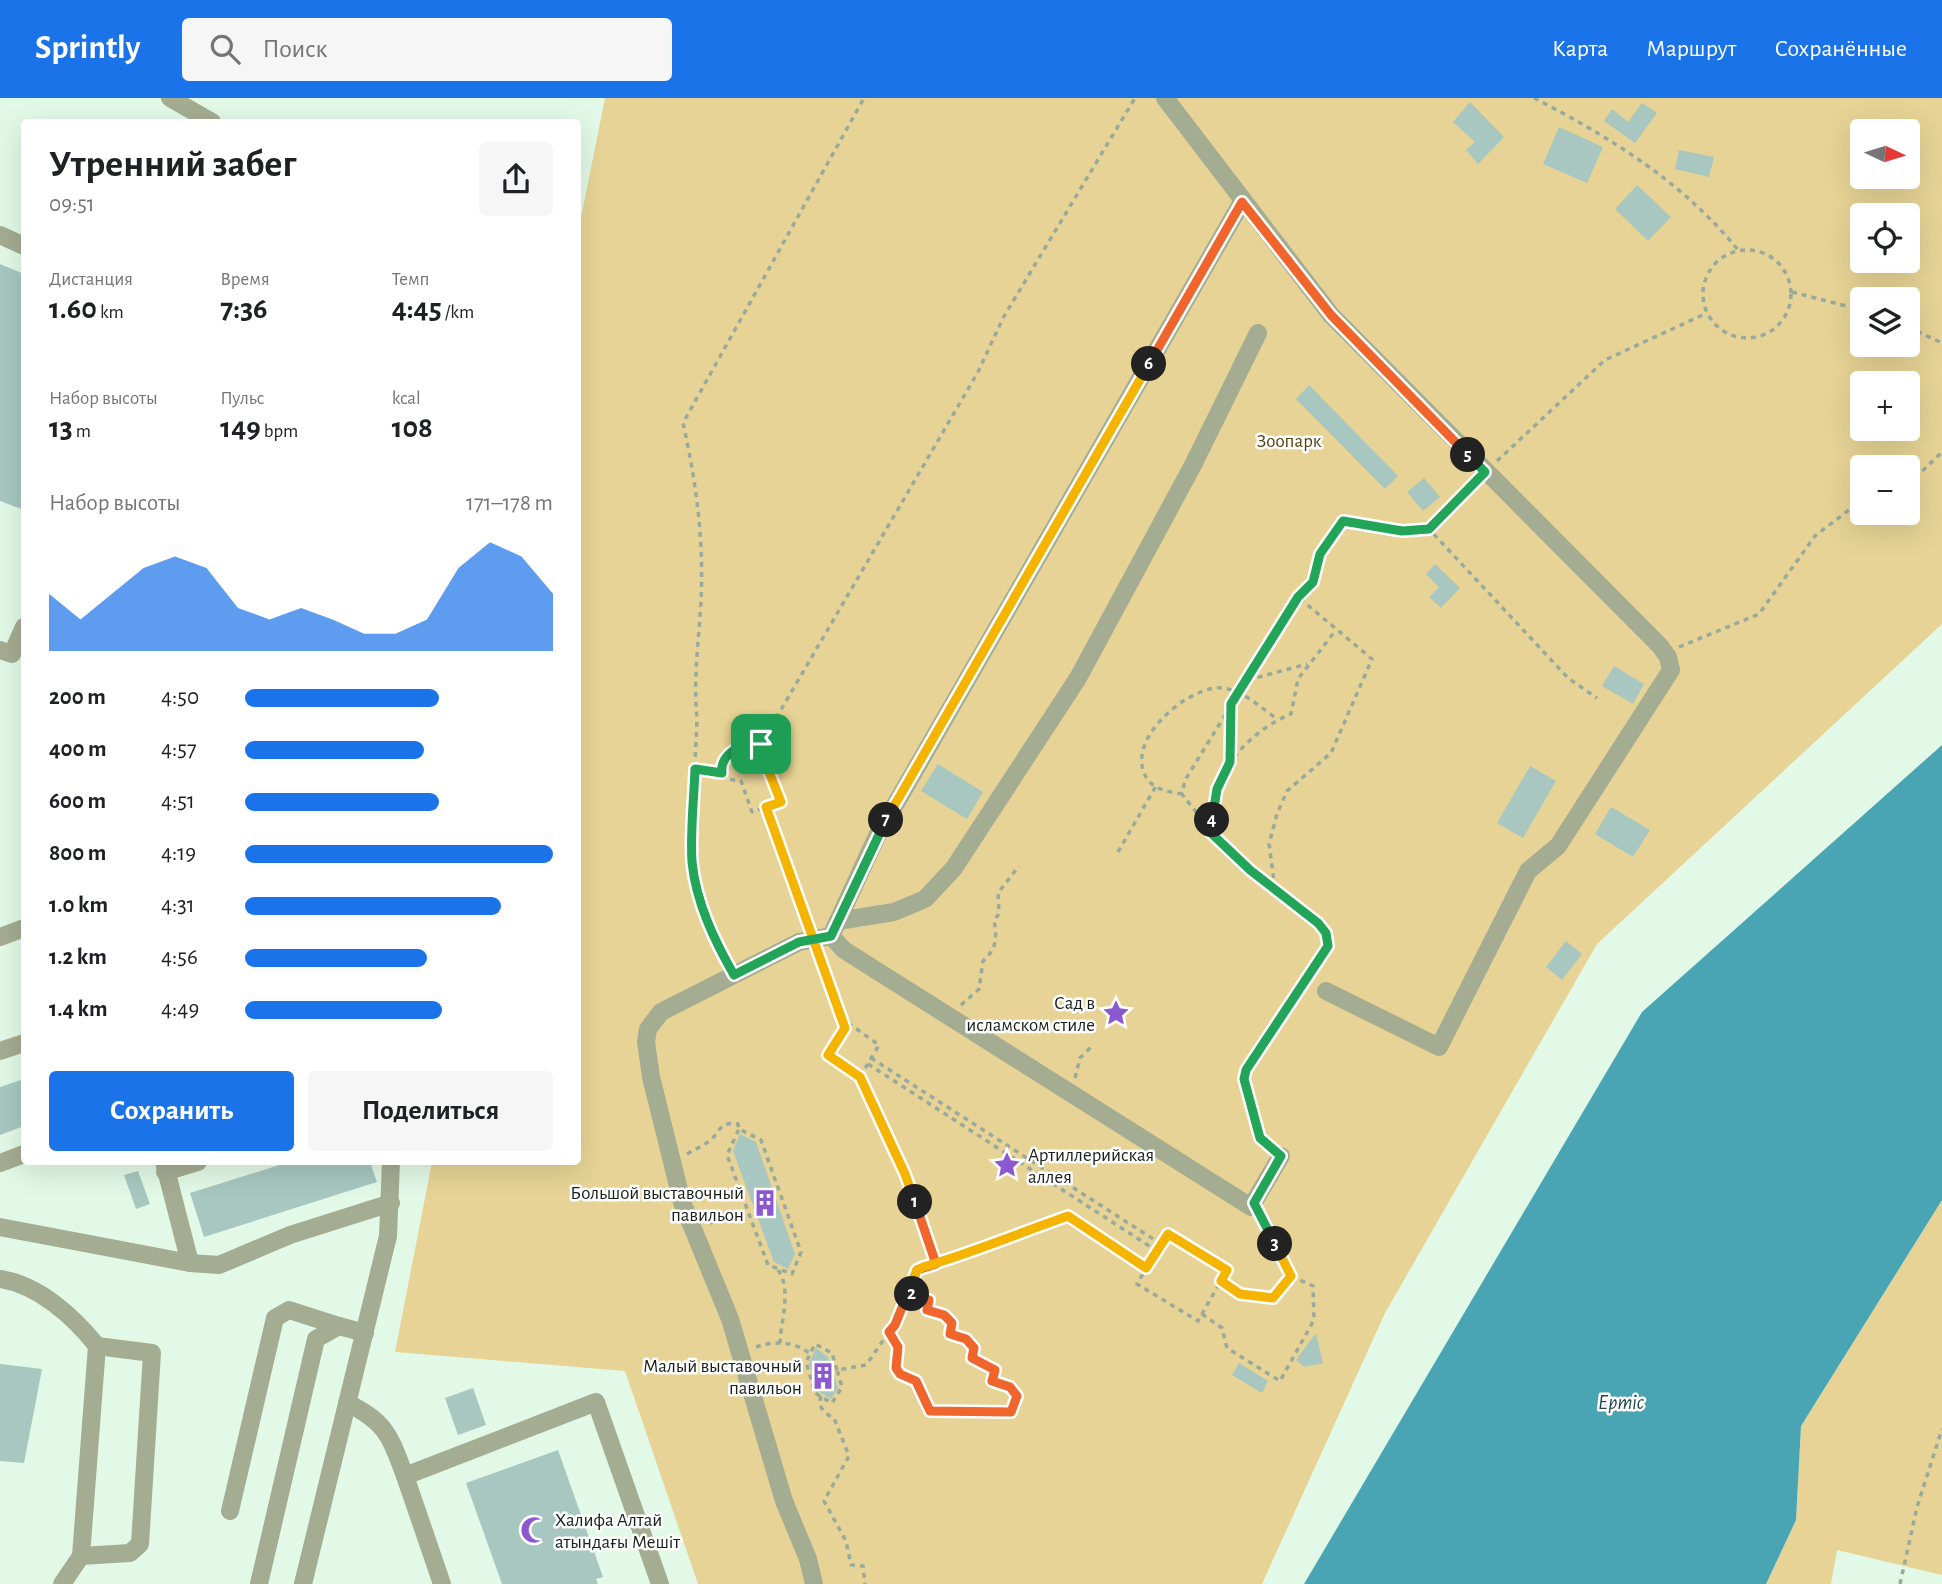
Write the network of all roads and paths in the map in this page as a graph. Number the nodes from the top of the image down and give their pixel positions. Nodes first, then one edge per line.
1 (170, 98) edge
2 (864, 98) edge
3 (1135, 98) edge
4 (1165, 98) edge
5 (1534, 98) edge
6 (207, 119) edge
7 (1242, 202) junction
8 (0, 235) edge
9 (21, 245) edge
10 (1738, 250) junction
11 (1792, 292) junction
12 (1850, 307) edge
13 (1707, 313) junction
14 (1258, 333) dead end
15 (1920, 333) edge
16 (1942, 344) edge
17 (1942, 452) edge
18 (1485, 472) junction
19 (1920, 473) edge
20 (1850, 509) edge
21 (1429, 529) junction
22 (1298, 597) junction
23 (1336, 629) junction
24 (21, 634) edge
25 (0, 650) edge
26 (1664, 651) junction
27 (1307, 664) junction
28 (1246, 680) junction
29 (1238, 693) junction
30 (1597, 698) dead end
31 (1231, 704) junction
32 (1277, 719) junction
33 (761, 744) junction
34 (1230, 762) junction
35 (695, 769) junction
36 (722, 773) junction
37 (1156, 786) junction
38 (1182, 794) junction
39 (766, 807) junction
40 (1210, 832) junction
41 (1118, 852) dead end
42 (1018, 866) dead end
43 (1275, 890) junction
44 (21, 929) edge
45 (828, 931) junction
46 (0, 937) edge
47 (734, 975) junction
48 (1326, 991) dead end
49 (950, 1017) junction
50 (845, 1028) junction
51 (21, 1044) edge
52 (1091, 1047) dead end
53 (0, 1051) edge
54 (871, 1058) junction
55 (868, 1064) junction
56 (860, 1077) junction
57 (1071, 1093) junction
58 (739, 1129) junction
59 (21, 1155) edge
60 (1281, 1156) joint
61 (672, 1160) junction
62 (0, 1163) edge
63 (391, 1165) edge
64 (164, 1167) edge
65 (391, 1203) junction
66 (1254, 1203) junction
67 (747, 1210) junction
68 (0, 1227) edge
69 (691, 1229) junction
70 (1161, 1244) junction
71 (1157, 1251) junction
72 (190, 1263) junction
73 (936, 1264) junction
74 (1146, 1268) junction
75 (776, 1269) junction
76 (1291, 1276) junction
77 (0, 1279) edge
78 (1221, 1281) junction
79 (908, 1292) junction
80 (1202, 1314) junction
81 (339, 1325) junction
82 (889, 1332) junction
83 (365, 1333) junction
84 (780, 1343) junction
85 (97, 1346) junction
86 (741, 1353) junction
87 (809, 1353) junction
88 (837, 1370) junction
89 (821, 1396) junction
90 (347, 1403) junction
91 (1942, 1429) edge
92 (405, 1476) junction
93 (230, 1511) dead end
94 (81, 1556) junction
95 (62, 1584) edge
96 (259, 1584) edge
97 (303, 1584) edge
98 (442, 1584) edge
99 (660, 1584) edge
100 (814, 1584) edge
101 (864, 1584) edge
102 (1900, 1584) edge

1 - 6 street
2 - 35 path
3 - 33 path
4 - 7 street
5 - 10 path
7 - 18 street
7 - 45 street
8 - 9 street
10 - 11 path
10 - 13 path
11 - 12 path
11 - 13 path
13 - 18 path
14 - 45 street
15 - 16 path
17 - 19 path
18 - 21 path
18 - 26 street
20 - 26 path
21 - 22 path
21 - 30 path
22 - 23 path
22 - 28 path
23 - 27 path
23 - 43 path
24 - 25 street
26 - 48 street
27 - 28 path
27 - 32 path
28 - 29 path
29 - 31 path
29 - 32 path
29 - 37 path
31 - 34 path
31 - 38 path
32 - 34 path
33 - 36 path
33 - 39 path
34 - 40 path
35 - 36 path
35 - 47 path
36 - 39 path
37 - 38 path
37 - 41 path
38 - 40 path
39 - 45 path
40 - 43 path
42 - 49 path
43 - 60 path
44 - 46 street
45 - 47 street
45 - 49 street
45 - 50 path
47 - 61 street
49 - 57 street
50 - 54 path
50 - 56 path
51 - 53 street
52 - 57 path
54 - 55 path
54 - 70 path
55 - 56 path
55 - 71 path
56 - 73 path
57 - 66 street
58 - 61 path
58 - 67 path
58 - 75 path
59 - 62 street
60 - 66 street
61 - 69 street
63 - 65 street
64 - 72 street
65 - 72 street
65 - 83 street
66 - 76 path
67 - 69 path
67 - 75 path
68 - 72 street
69 - 86 street
70 - 71 path
70 - 78 path
71 - 74 path
73 - 74 path
73 - 79 path
74 - 80 path
75 - 84 path
76 - 78 path
76 - 80 path
77 - 85 street
78 - 80 path
79 - 82 path
79 - 82 path
81 - 83 street
81 - 93 street
81 - 96 street
82 - 88 path
83 - 90 street
84 - 86 path
84 - 87 path
85 - 94 street
85 - 94 street
86 - 100 street
87 - 88 path
87 - 89 path
88 - 89 path
89 - 101 path
90 - 92 street
90 - 97 street
91 - 102 path
92 - 98 street
92 - 99 street
94 - 95 street

